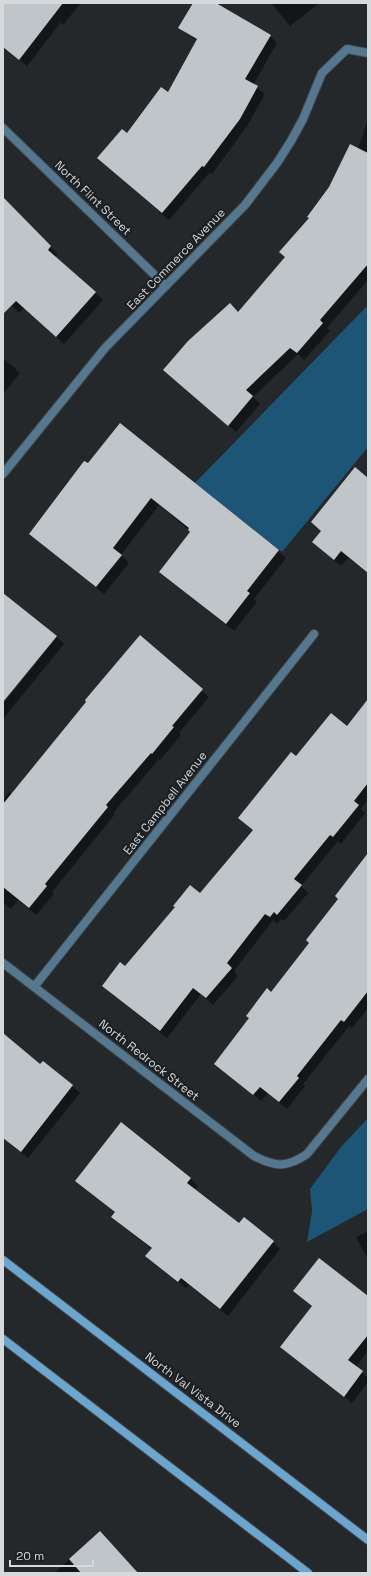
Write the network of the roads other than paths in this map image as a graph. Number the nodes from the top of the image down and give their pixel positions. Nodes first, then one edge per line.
1 (368, 53) edge
2 (3, 128) edge
3 (166, 286) junction
4 (3, 474) edge
5 (314, 634) dead end
6 (3, 963) edge
7 (34, 987) junction
8 (368, 1079) edge
9 (3, 1260) edge
10 (3, 1339) edge
11 (368, 1540) edge
12 (308, 1573) edge

1 - 3 street, East Commerce Avenue
2 - 3 street, North Flint Street
3 - 4 street, East Commerce Avenue
5 - 7 street, East Campbell Avenue
6 - 7 street, North Redrock Street
7 - 8 street, North Redrock Street
9 - 11 main road, North Val Vista Drive
10 - 12 main road

